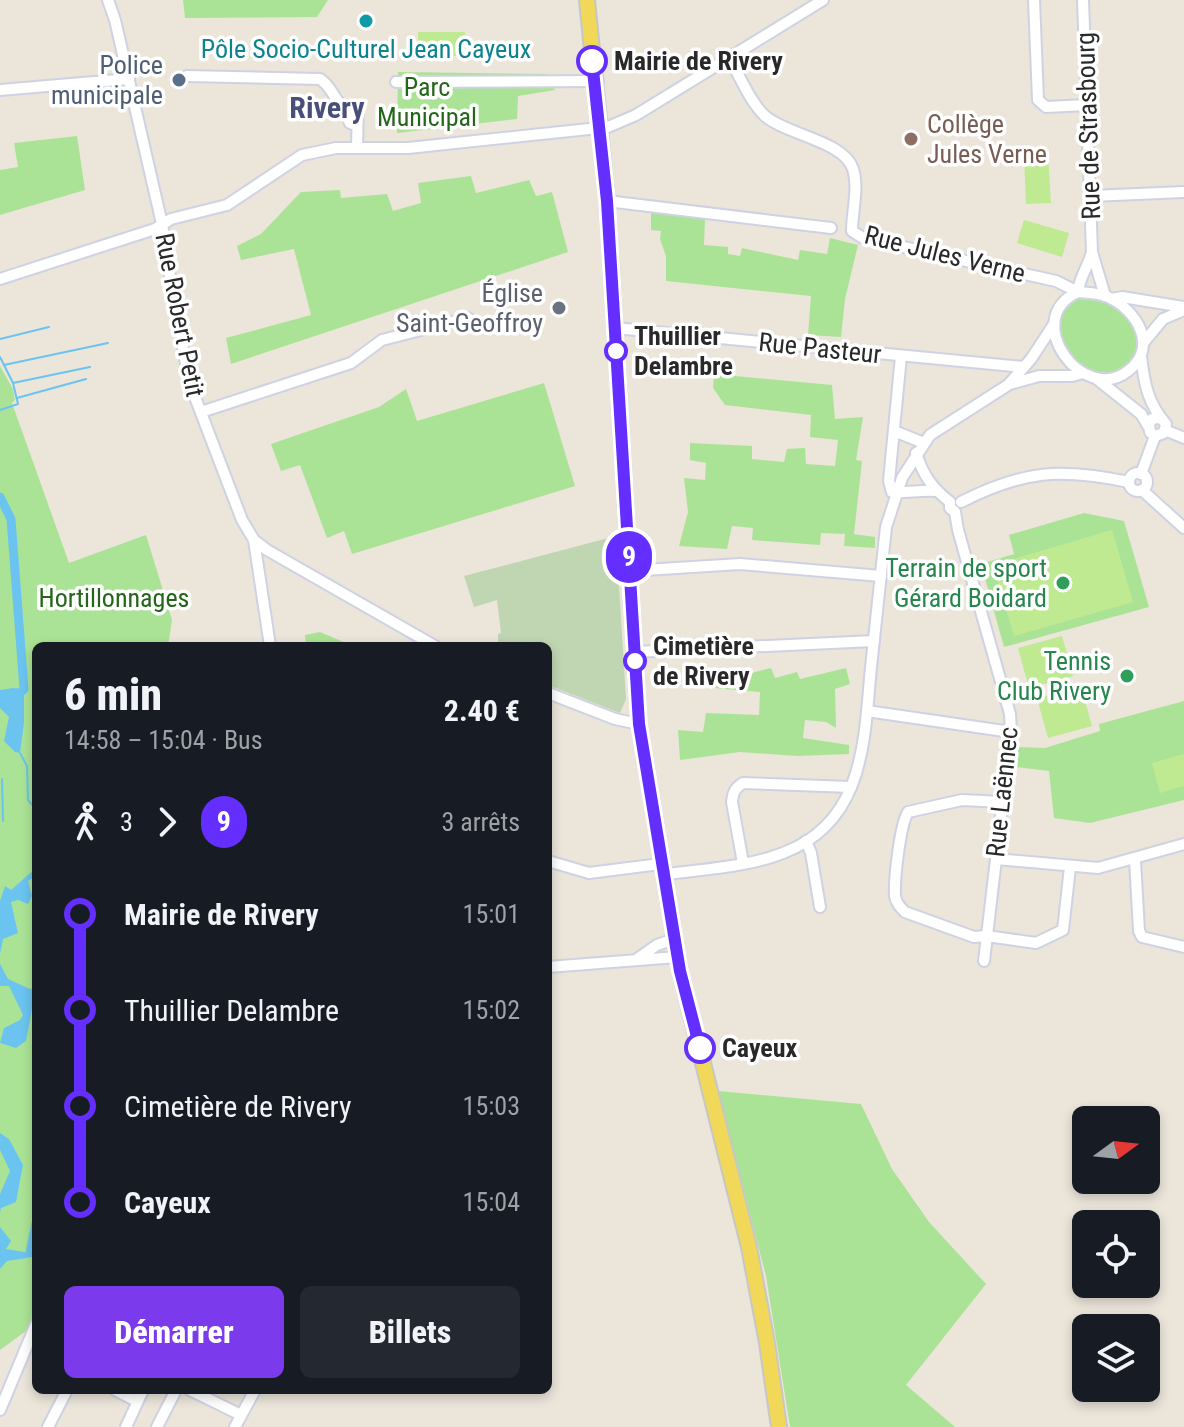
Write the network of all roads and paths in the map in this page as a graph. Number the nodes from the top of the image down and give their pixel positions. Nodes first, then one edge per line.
1 (587, 0) edge
2 (823, 0) edge
3 (1034, 0) edge
4 (1083, 0) edge
5 (108, 1) edge
6 (729, 58) junction
7 (187, 76) dead end
8 (129, 79) junction
9 (598, 81) junction
10 (396, 82) dead end
11 (0, 90) edge
12 (1087, 105) junction
13 (599, 128) junction
14 (357, 147) junction
15 (1184, 192) edge
16 (1091, 196) junction
17 (607, 201) junction
18 (162, 224) junction
19 (831, 228) dead end
20 (1092, 252) junction
21 (0, 279) edge
22 (1078, 292) junction
23 (1108, 297) junction
24 (1184, 308) edge
25 (468, 318) dead end
26 (1054, 324) junction
27 (615, 328) junction
28 (1144, 342) junction
29 (1141, 355) junction
30 (901, 356) junction
31 (1024, 367) junction
32 (1083, 373) junction
33 (1096, 378) junction
34 (1008, 385) junction
35 (201, 412) junction
36 (1158, 418) junction
37 (1148, 426) junction
38 (894, 431) junction
39 (1160, 433) junction
40 (1184, 438) edge
41 (924, 443) junction
42 (916, 453) junction
43 (1141, 474) junction
44 (1129, 482) junction
45 (1142, 490) junction
46 (936, 491) junction
47 (896, 493) junction
48 (955, 505) junction
49 (1184, 528) edge
50 (254, 540) junction
51 (629, 571) junction
52 (881, 576) junction
53 (874, 641) junction
54 (269, 642) edge
55 (428, 642) edge
56 (634, 652) junction
57 (552, 695) edge
58 (867, 711) junction
59 (639, 724) junction
60 (1011, 732) junction
61 (851, 787) junction
62 (1003, 802) junction
63 (806, 841) junction
64 (1184, 844) edge
65 (996, 859) junction
66 (1135, 860) junction
67 (552, 862) edge
68 (743, 863) junction
69 (1070, 867) junction
70 (661, 870) junction
71 (820, 907) dead end
72 (987, 936) junction
73 (674, 939) junction
74 (1184, 947) edge
75 (677, 957) junction
76 (636, 960) junction
77 (984, 961) dead end
78 (552, 967) edge
79 (32, 1347) edge
80 (65, 1394) edge
81 (123, 1394) edge
82 (141, 1394) edge
83 (174, 1394) edge
84 (198, 1394) edge
85 (253, 1394) edge
86 (137, 1401) junction
87 (0, 1410) edge
88 (241, 1415) junction
89 (48, 1427) edge
90 (126, 1427) edge
91 (157, 1427) edge
92 (235, 1427) edge
93 (779, 1427) edge

1 - 9 main road
2 - 6 street
3 - 12 street
4 - 12 street, Rue de Strasbourg
5 - 8 street, Rue Robert Petit
6 - 13 street
6 - 22 street, Rue Jules Verne
7 - 14 street
8 - 11 street
8 - 18 street, Rue Robert Petit
9 - 10 street
9 - 13 main road
12 - 16 street, Rue de Strasbourg
13 - 14 street
13 - 17 main road
14 - 18 street
15 - 16 street
16 - 20 street, Rue de Strasbourg
17 - 19 street
17 - 27 main road
18 - 21 street
18 - 35 street, Rue Robert Petit
20 - 22 street
20 - 23 street
22 - 23 street
22 - 26 street
23 - 24 street
23 - 28 street
24 - 28 street
25 - 35 street
26 - 31 street
26 - 32 street
27 - 30 street, Rue Pasteur
27 - 51 main road
28 - 29 street
29 - 33 street
29 - 36 street
30 - 31 street, Rue Pasteur
30 - 38 street
31 - 34 street
32 - 33 street
32 - 34 street
33 - 37 street
34 - 41 street
35 - 50 street, Rue Robert Petit
36 - 37 street
36 - 39 street
37 - 39 street
38 - 41 street
38 - 47 street
39 - 40 street
39 - 43 street
41 - 42 street
42 - 46 street
42 - 47 street
43 - 44 street
43 - 45 street
44 - 45 street
44 - 48 street
45 - 49 street
46 - 47 street
46 - 48 street
47 - 52 street
48 - 60 street, Rue Laënnec
50 - 54 street
50 - 55 street
51 - 52 street
51 - 56 main road
52 - 53 street
53 - 56 street
53 - 58 street
56 - 59 main road
57 - 59 street
58 - 60 street
58 - 61 street
59 - 70 main road
60 - 62 street, Rue Laënnec
61 - 63 street
61 - 68 street
62 - 65 street, Rue Laënnec
62 - 72 street
63 - 68 street
63 - 71 street
64 - 66 street
65 - 69 street
65 - 72 street, Rue Laënnec
66 - 69 street
66 - 74 street
67 - 70 street
68 - 70 street
69 - 72 street
70 - 73 main road
72 - 77 street, Rue Laënnec
73 - 75 main road
73 - 76 street
75 - 76 street
75 - 93 main road
76 - 78 street
79 - 87 street
80 - 89 street
81 - 86 street
82 - 86 street
83 - 91 street
84 - 88 street
85 - 88 street
86 - 90 street
88 - 92 street

